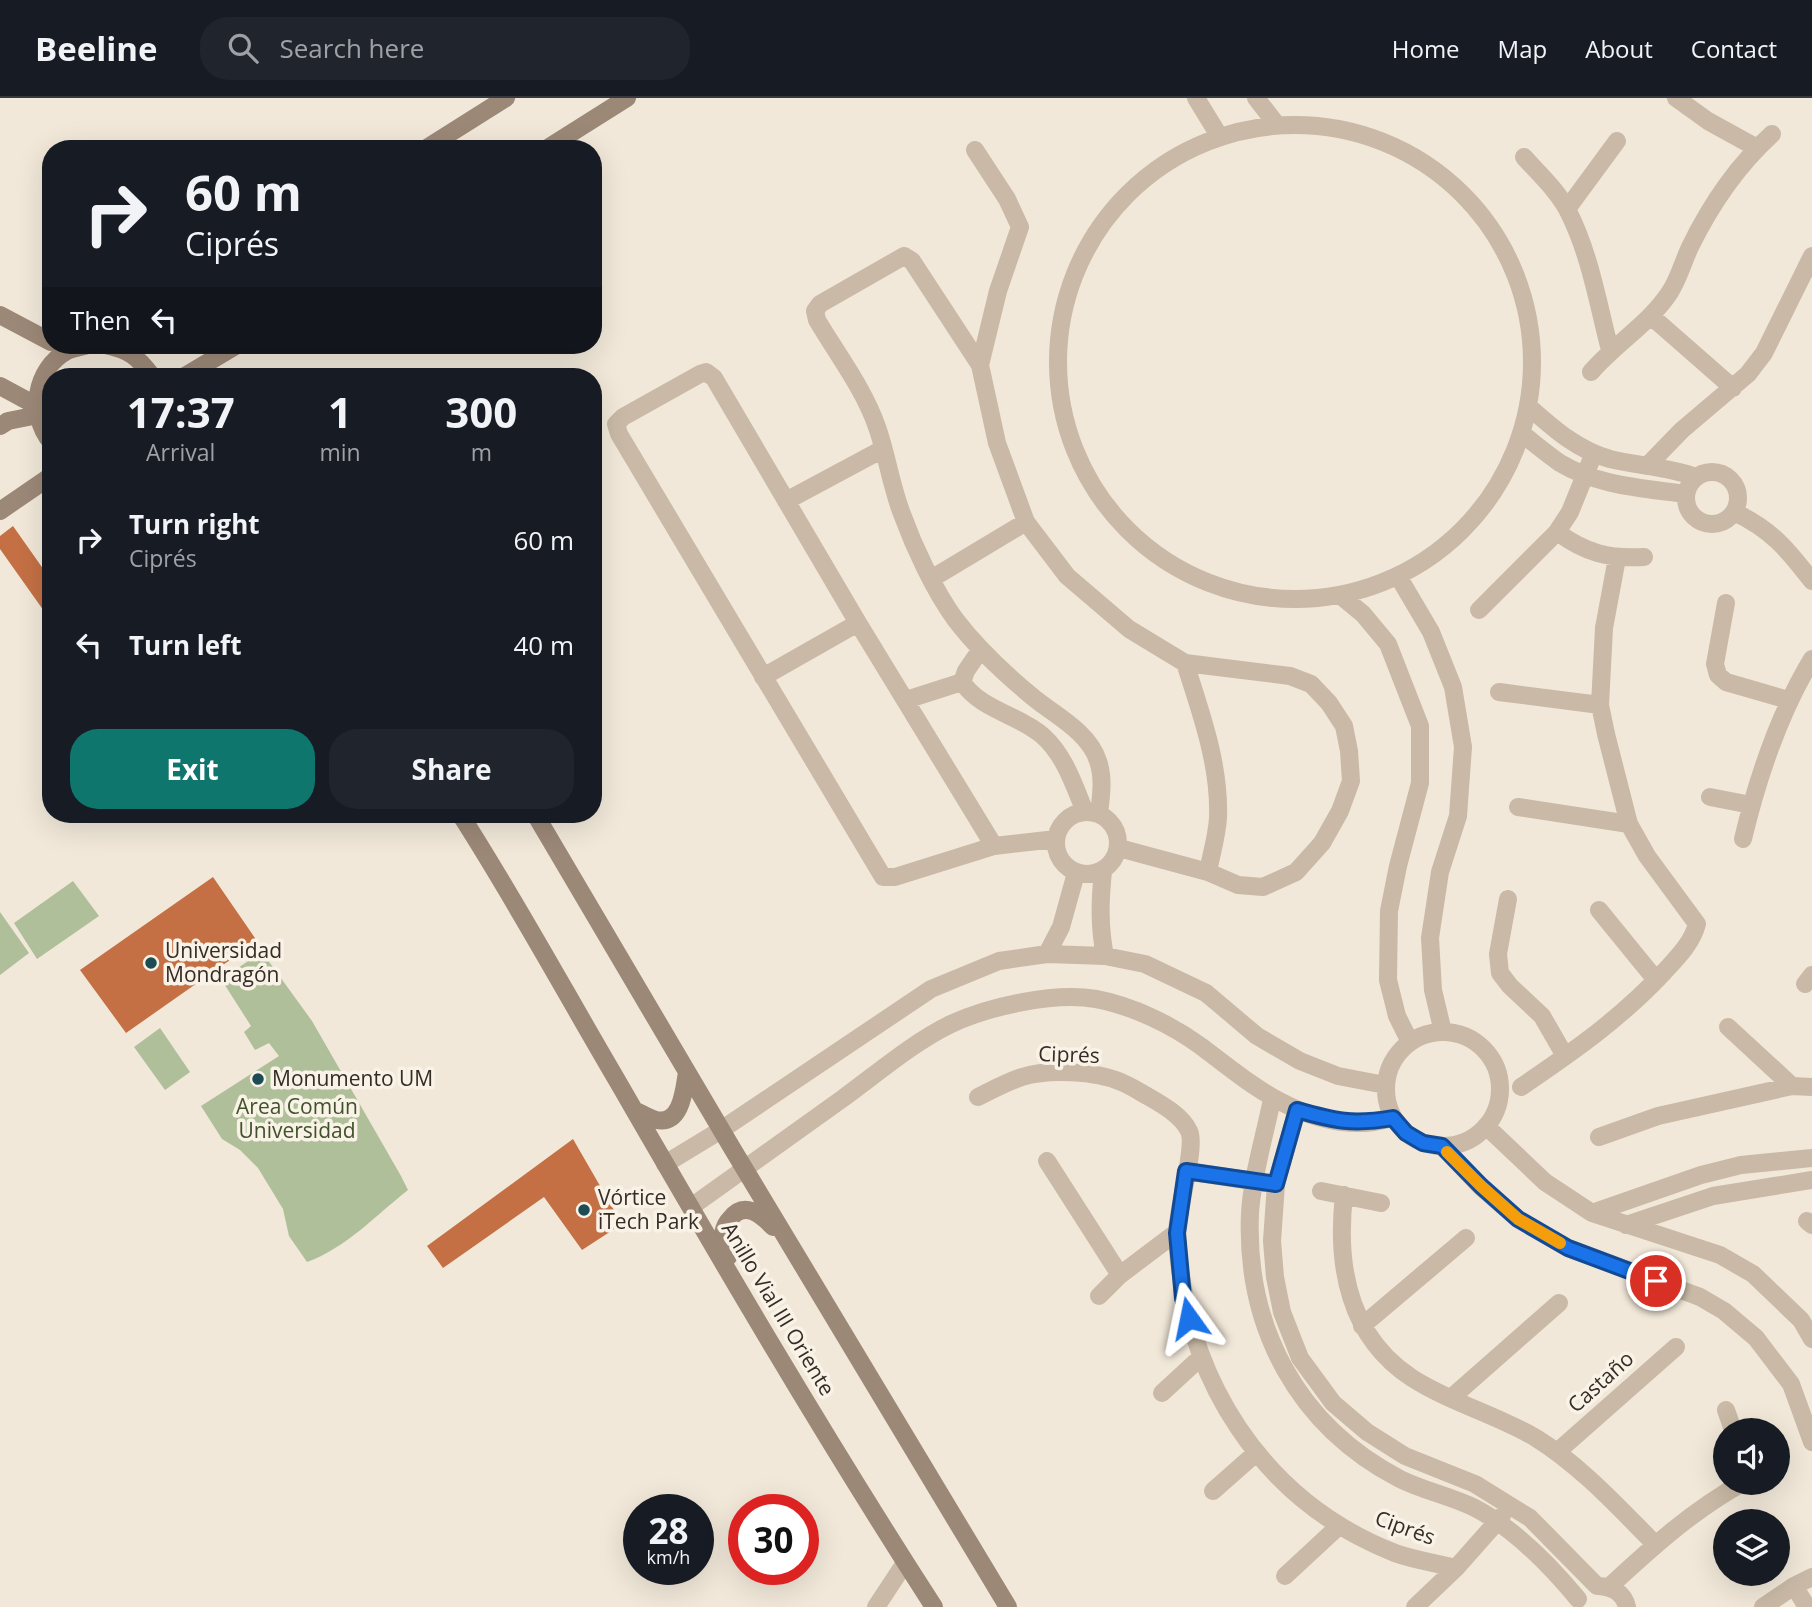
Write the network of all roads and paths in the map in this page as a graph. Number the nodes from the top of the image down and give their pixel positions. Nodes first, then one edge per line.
1 (506, 98) edge
2 (626, 98) edge
3 (1196, 98) edge
4 (1256, 98) edge
5 (1676, 98) edge
6 (1277, 125) junction
7 (1218, 134) junction
8 (1772, 134) dead end
9 (439, 140) edge
10 (560, 140) edge
11 (1617, 141) dead end
12 (1757, 148) junction
13 (975, 150) dead end
14 (1524, 157) dead end
15 (1567, 209) junction
16 (1812, 256) edge
17 (0, 315) edge
18 (1653, 317) junction
19 (42, 337) edge
20 (1610, 350) junction
21 (133, 354) edge
22 (223, 354) edge
23 (980, 365) junction
24 (146, 368) edge
25 (200, 368) edge
26 (1591, 372) dead end
27 (42, 381) edge
28 (0, 386) edge
29 (1733, 388) junction
30 (1528, 405) junction
31 (37, 410) junction
32 (0, 426) edge
33 (42, 428) edge
34 (1521, 433) junction
35 (883, 449) junction
36 (1594, 453) junction
37 (1647, 466) junction
38 (1586, 476) junction
39 (1696, 477) junction
40 (42, 482) edge
41 (1685, 494) junction
42 (786, 500) junction
43 (0, 510) edge
44 (1734, 512) junction
45 (1026, 522) junction
46 (1557, 532) junction
47 (1644, 557) dead end
48 (1617, 558) junction
49 (1398, 576) junction
50 (931, 579) junction
51 (1812, 581) edge
52 (1340, 595) junction
53 (1726, 603) dead end
54 (1479, 610) dead end
55 (858, 623) junction
56 (981, 649) junction
57 (1812, 659) edge
58 (1185, 663) junction
59 (763, 677) junction
60 (962, 682) junction
61 (1499, 692) dead end
62 (906, 700) junction
63 (1788, 700) junction
64 (1600, 705) junction
65 (1710, 797) dead end
66 (1751, 805) junction
67 (1518, 807) dead end
68 (1092, 813) junction
69 (466, 823) edge
70 (540, 823) edge
71 (1629, 824) junction
72 (1056, 839) junction
73 (1743, 839) dead end
74 (994, 846) junction
75 (1119, 848) junction
76 (1103, 871) junction
77 (1208, 872) junction
78 (1076, 873) junction
79 (1508, 899) dead end
80 (1599, 910) dead end
81 (1047, 954) junction
82 (1105, 956) junction
83 (1656, 980) junction
84 (1728, 1027) dead end
85 (1443, 1032) junction
86 (1410, 1042) junction
87 (1566, 1056) junction
88 (687, 1072) junction
89 (1385, 1085) junction
90 (1792, 1086) junction
91 (1521, 1087) dead end
92 (1812, 1087) edge
93 (978, 1097) dead end
94 (1272, 1099) junction
95 (634, 1110) junction
96 (1297, 1110) junction
97 (1393, 1118) junction
98 (1486, 1126) junction
99 (721, 1130) junction
100 (1264, 1136) junction
101 (1599, 1137) dead end
102 (1287, 1141) junction
103 (1442, 1146) junction
104 (1812, 1158) edge
105 (1047, 1161) dead end
106 (1754, 1163) junction
107 (665, 1164) junction
108 (744, 1169) junction
109 (1186, 1171) junction
110 (1701, 1175) junction
111 (1812, 1180) edge
112 (1255, 1182) junction
113 (1276, 1184) junction
114 (1759, 1187) junction
115 (1321, 1191) dead end
116 (1344, 1195) junction
117 (1707, 1198) junction
118 (1381, 1203) dead end
119 (691, 1207) junction
120 (1592, 1213) junction
121 (1626, 1225) junction
122 (1177, 1233) junction
123 (1466, 1238) dead end
124 (790, 1244) junction
125 (1120, 1275) junction
126 (738, 1286) junction
127 (1099, 1296) dead end
128 (1559, 1303) dead end
129 (1362, 1326) junction
130 (1812, 1339) edge
131 (1675, 1347) dead end
132 (1200, 1358) junction
133 (1162, 1393) dead end
134 (1451, 1398) junction
135 (1726, 1410) dead end
136 (1729, 1418) edge
137 (1812, 1442) edge
138 (1557, 1452) junction
139 (1256, 1454) junction
140 (1213, 1491) dead end
141 (1721, 1495) edge
142 (1510, 1504) junction
143 (1497, 1523) junction
144 (1339, 1526) junction
145 (1655, 1544) junction
146 (905, 1563) junction
147 (1456, 1568) junction
148 (1285, 1576) dead end
149 (1812, 1577) edge
150 (1603, 1586) junction
151 (1794, 1586) junction
152 (1576, 1603) edge
153 (876, 1607) edge
154 (934, 1607) edge
155 (1008, 1607) edge
156 (1415, 1607) edge
157 (1627, 1607) edge
158 (1763, 1607) edge
159 (1807, 1607) edge

1 - 9 main road
2 - 10 main road
3 - 7 street
4 - 6 street
5 - 12 street
6 - 7 street
6 - 30 street
7 - 52 street
8 - 12 street
11 - 15 street
12 - 18 street
13 - 23 street
14 - 15 street
15 - 20 street
16 - 29 street
17 - 19 main road
18 - 20 street
18 - 29 street
20 - 26 street
21 - 24 main road
22 - 25 main road
23 - 35 street
23 - 45 street
27 - 31 main road
28 - 31 main road
29 - 37 street
30 - 34 street
30 - 36 street
31 - 32 main road
31 - 33 main road
34 - 38 street
34 - 49 street
35 - 42 street
35 - 50 street
36 - 37 street
36 - 38 street
37 - 39 street
38 - 41 street
38 - 46 street
39 - 41 street
39 - 44 street
40 - 43 main road
41 - 44 street
42 - 55 street
42 - 59 street
44 - 51 street
45 - 50 street
45 - 58 street
46 - 48 street
46 - 54 street
47 - 48 street
48 - 64 street
49 - 52 street
49 - 85 street
50 - 56 street
52 - 86 street
53 - 63 street
55 - 59 street
55 - 62 street
56 - 60 street
56 - 68 street
57 - 63 street
58 - 77 street
58 - 77 street
59 - 74 street
60 - 62 street
60 - 68 street
61 - 64 street
62 - 74 street
63 - 66 street
64 - 71 street
65 - 66 street
66 - 73 street
67 - 71 street
68 - 72 street
68 - 75 street
69 - 95 main road, Anillo Vial III Oriente
70 - 88 main road, Anillo Vial III Oriente
71 - 83 street
72 - 74 street
72 - 78 street
75 - 76 street
75 - 77 street
76 - 78 street
76 - 82 street
78 - 81 street
79 - 87 street
80 - 83 street
81 - 82 street
81 - 99 street
82 - 89 street
83 - 87 street
84 - 90 street
85 - 86 street
85 - 98 street
86 - 89 street
87 - 91 street
88 - 95 main road
88 - 99 main road, Anillo Vial III Oriente
89 - 97 street
90 - 92 street
90 - 101 street
93 - 109 street, Ciprés
94 - 96 street
94 - 100 street
94 - 108 street
95 - 107 main road, Anillo Vial III Oriente
96 - 97 street
96 - 102 street
97 - 103 street
98 - 103 street
98 - 120 street
99 - 107 street
99 - 108 main road, Anillo Vial III Oriente
100 - 102 street
100 - 112 street
102 - 113 street
103 - 137 street
104 - 106 street
105 - 125 street
106 - 110 street
106 - 114 street
107 - 119 main road, Anillo Vial III Oriente
108 - 119 street
108 - 124 main road, Anillo Vial III Oriente
109 - 112 street
109 - 122 street, Ciprés
110 - 117 street
110 - 120 street
111 - 114 street
112 - 113 street
112 - 143 street
113 - 142 street
114 - 117 street
115 - 116 street
116 - 118 street
116 - 129 street
117 - 121 street
119 - 126 main road, Anillo Vial III Oriente
120 - 121 street
121 - 130 street
122 - 125 street
122 - 132 street, Ciprés
123 - 129 street
124 - 126 main road
124 - 155 main road, Anillo Vial III Oriente
125 - 127 street
126 - 146 main road, Anillo Vial III Oriente
128 - 134 street
129 - 134 street
131 - 138 street, Castaño
132 - 133 street
132 - 139 street, Ciprés
134 - 138 street
135 - 136 street
138 - 145 street
139 - 140 street
139 - 144 street, Ciprés
141 - 145 street
142 - 143 street, Ciprés
142 - 150 street
143 - 147 street, Ciprés
143 - 152 street
144 - 147 street, Ciprés
144 - 148 street
145 - 150 street
146 - 153 street
146 - 154 main road, Anillo Vial III Oriente
147 - 156 street, Ciprés
149 - 151 street
150 - 152 street
150 - 157 street
151 - 158 street
151 - 159 street

